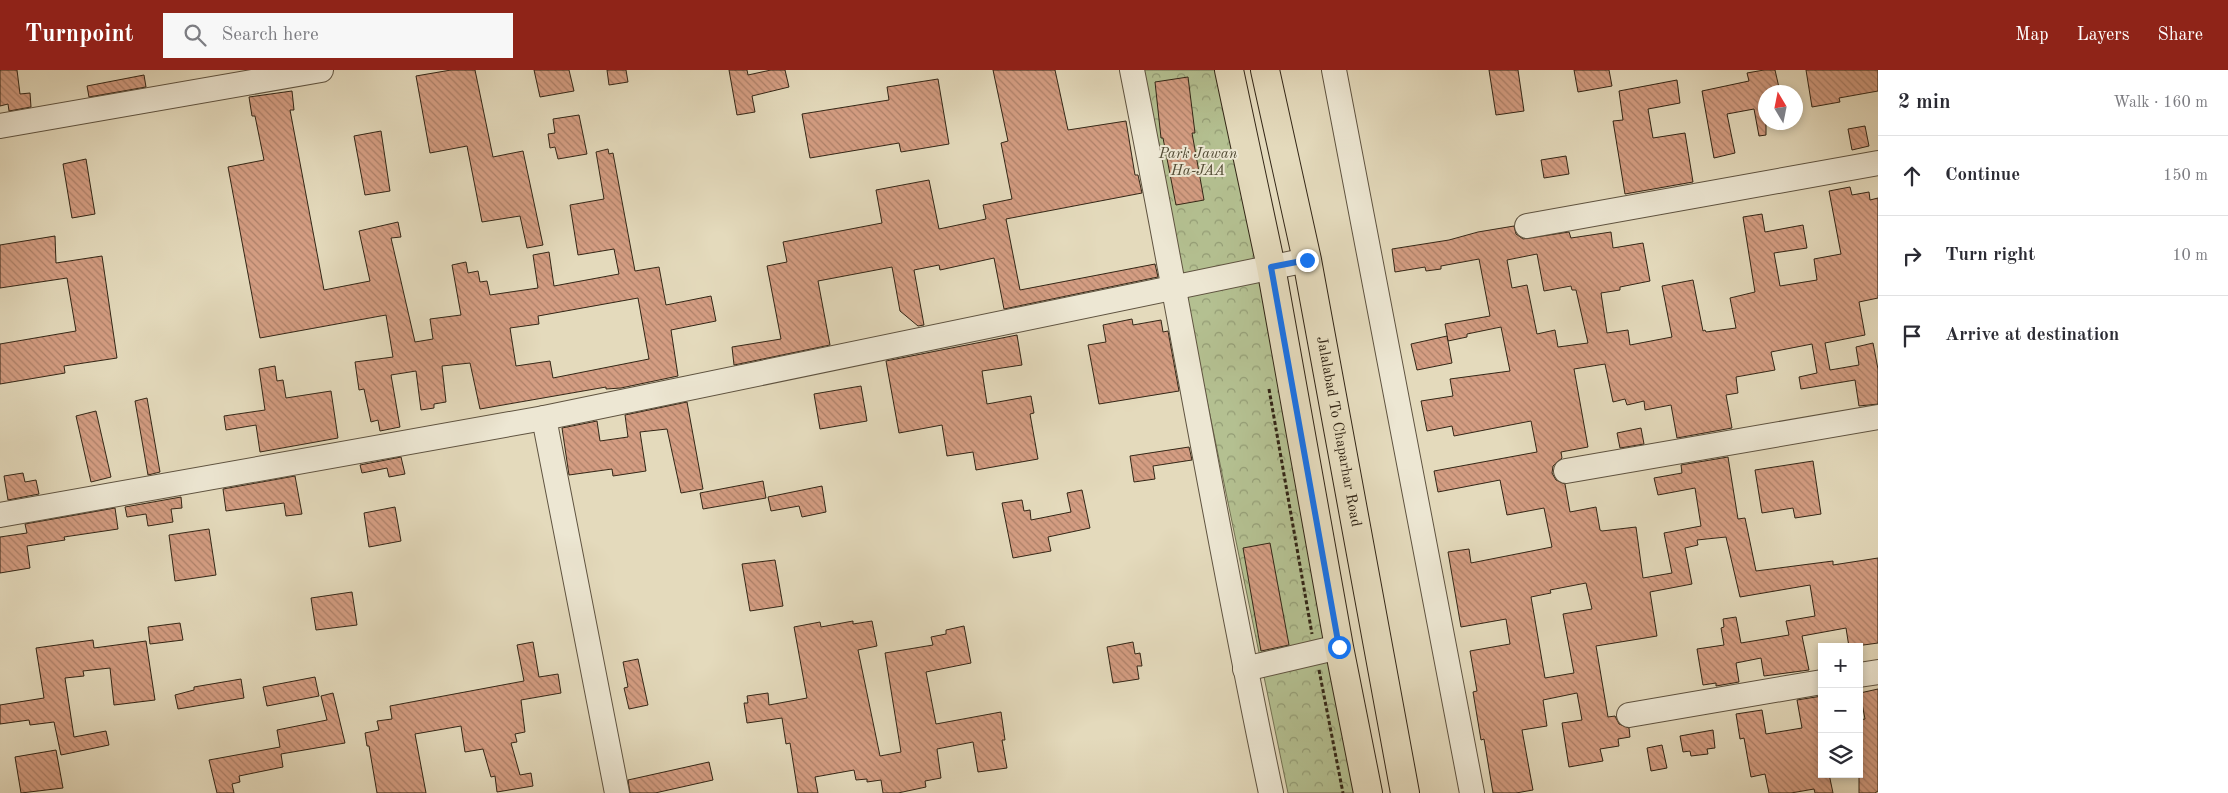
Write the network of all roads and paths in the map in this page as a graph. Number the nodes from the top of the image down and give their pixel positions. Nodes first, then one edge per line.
1 (321, 70) edge
2 (1132, 70) edge
3 (1229, 70) edge
4 (1264, 70) edge
5 (1334, 70) edge
6 (0, 126) edge
7 (1878, 163) edge
8 (1527, 226) dead end
9 (1307, 260) junction
10 (1271, 267) junction
11 (1175, 286) junction
12 (1267, 380) dead end
13 (1878, 417) edge
14 (544, 418) junction
15 (1566, 471) dead end
16 (0, 515) edge
17 (1327, 650) junction
18 (1245, 669) junction
19 (1878, 672) edge
20 (1863, 674) edge
21 (1818, 683) edge
22 (1629, 715) dead end
23 (617, 793) edge
24 (1271, 793) edge
25 (1343, 793) edge
26 (1368, 793) edge
27 (1405, 793) edge
28 (1472, 793) edge

1 - 6 street
2 - 11 street
3 - 10 main road
4 - 9 main road, Jalalabad To Chaparhar Road
5 - 28 street
7 - 8 street
9 - 10 street
9 - 27 main road, Jalalabad To Chaparhar Road
10 - 11 street
10 - 17 main road
11 - 14 street
11 - 18 street
12 - 17 path
13 - 15 street
14 - 16 street
14 - 23 street
17 - 18 street
17 - 25 path
17 - 26 main road
18 - 24 street
19 - 20 street
21 - 22 street

